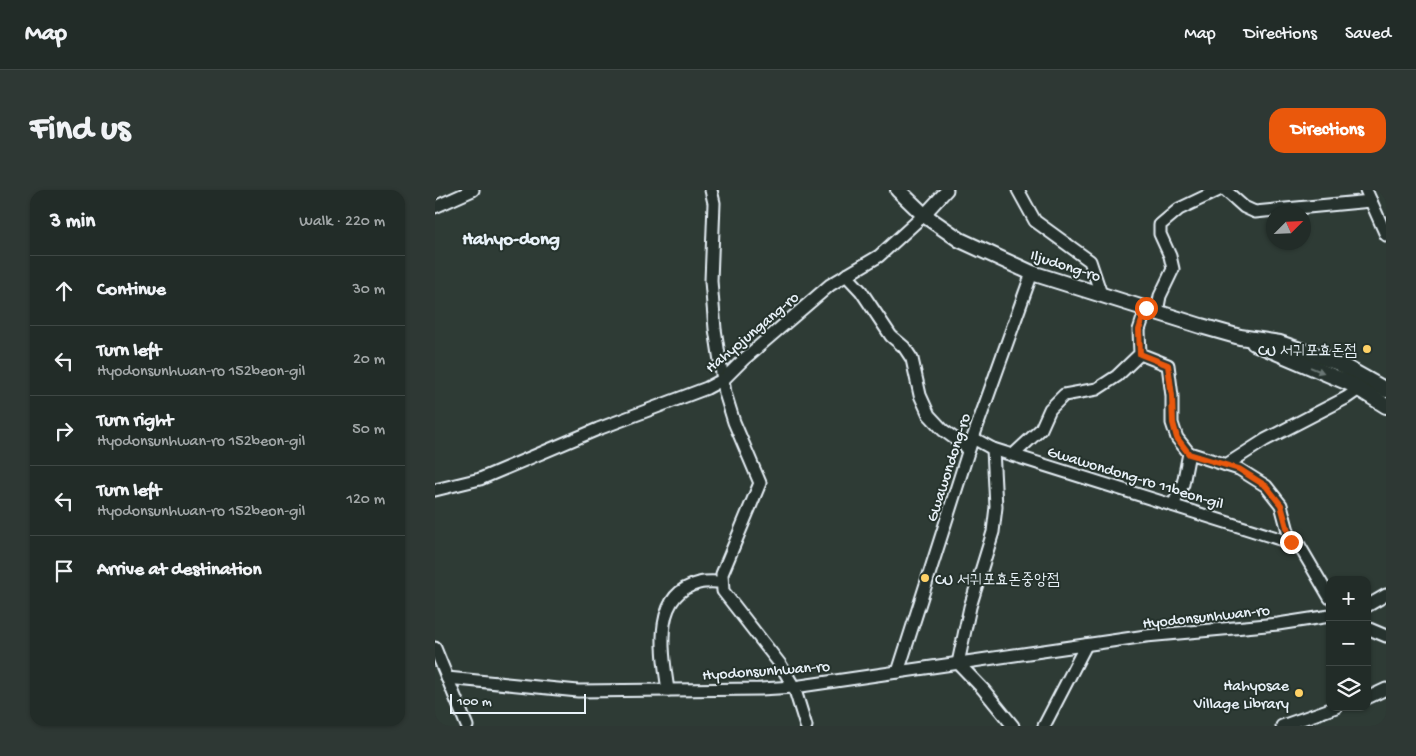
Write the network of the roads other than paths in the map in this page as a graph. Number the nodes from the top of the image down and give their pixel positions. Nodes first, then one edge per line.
1 (473, 190) edge
2 (711, 190) edge
3 (898, 190) edge
4 (947, 190) edge
5 (1018, 190) edge
6 (1219, 190) edge
7 (1225, 190) edge
8 (1374, 202) edge
9 (435, 207) edge
10 (924, 215) junction
11 (1386, 235) edge
12 (1032, 274) junction
13 (846, 276) junction
14 (1101, 294) junction
15 (1151, 310) junction
16 (1240, 337) junction
17 (1280, 343) junction
18 (1140, 354) junction
19 (724, 378) junction
20 (1386, 380) edge
21 (1359, 388) junction
22 (1386, 390) edge
23 (1386, 406) edge
24 (973, 438) junction
25 (969, 449) junction
26 (993, 449) junction
27 (1013, 454) junction
28 (1189, 454) junction
29 (1225, 465) junction
30 (435, 490) edge
31 (1173, 505) junction
32 (1291, 542) junction
33 (722, 582) junction
34 (1326, 591) edge
35 (1386, 595) edge
36 (1371, 604) edge
37 (1326, 617) edge
38 (1371, 630) edge
39 (1386, 636) edge
40 (1086, 645) junction
41 (436, 655) edge
42 (958, 663) junction
43 (898, 672) junction
44 (447, 678) junction
45 (794, 687) junction
46 (1386, 689) edge
47 (668, 690) junction
48 (1371, 696) edge
49 (1326, 710) edge
50 (467, 726) edge
51 (806, 726) edge
52 (1013, 726) edge
53 (1044, 726) edge
54 (1282, 726) edge

1 - 9 street
2 - 19 street
3 - 10 main road, Iljudong-ro
4 - 10 street, Hahyojungang-ro
5 - 14 street
6 - 15 street
7 - 8 street
8 - 11 street
10 - 12 main road, Iljudong-ro
10 - 13 street, Hahyojungang-ro
12 - 14 main road, Iljudong-ro
12 - 24 street, Gwawondong-ro
13 - 19 street, Hahyojungang-ro
13 - 25 street
14 - 15 main road, Iljudong-ro
15 - 16 main road, Iljudong-ro
15 - 18 street
16 - 17 main road, Iljudong-ro
16 -> 21 main road, Iljudong-ro
17 - 20 main road
17 - 22 main road, Iljudong-ro
18 - 27 street
18 - 28 street
19 - 30 street, Hahyojungang-ro
19 - 33 street
21 - 23 main road, Iljudong-ro
21 - 29 street
24 - 25 street, Gwawondong-ro
24 - 26 street, Gwawondong-ro 11beon-gil
25 - 43 street, Gwawondong-ro
26 - 27 street, Gwawondong-ro 11beon-gil
26 - 42 street
27 - 31 street, Gwawondong-ro 11beon-gil
28 - 29 street
28 - 31 street
29 - 32 street
31 - 32 street, Gwawondong-ro 11beon-gil
32 - 34 street
33 - 45 street
33 - 47 street
35 - 36 street
37 - 40 street, Hyodonsunhwan-ro
38 - 39 street
40 - 42 street, Hyodonsunhwan-ro
40 - 53 street
41 - 44 street
42 - 43 street, Hyodonsunhwan-ro
42 - 52 street
43 - 45 street, Hyodonsunhwan-ro
44 - 47 street, Hyodonsunhwan-ro
44 - 50 street
45 - 47 street, Hyodonsunhwan-ro
45 - 51 street
46 - 48 street
49 - 54 street

